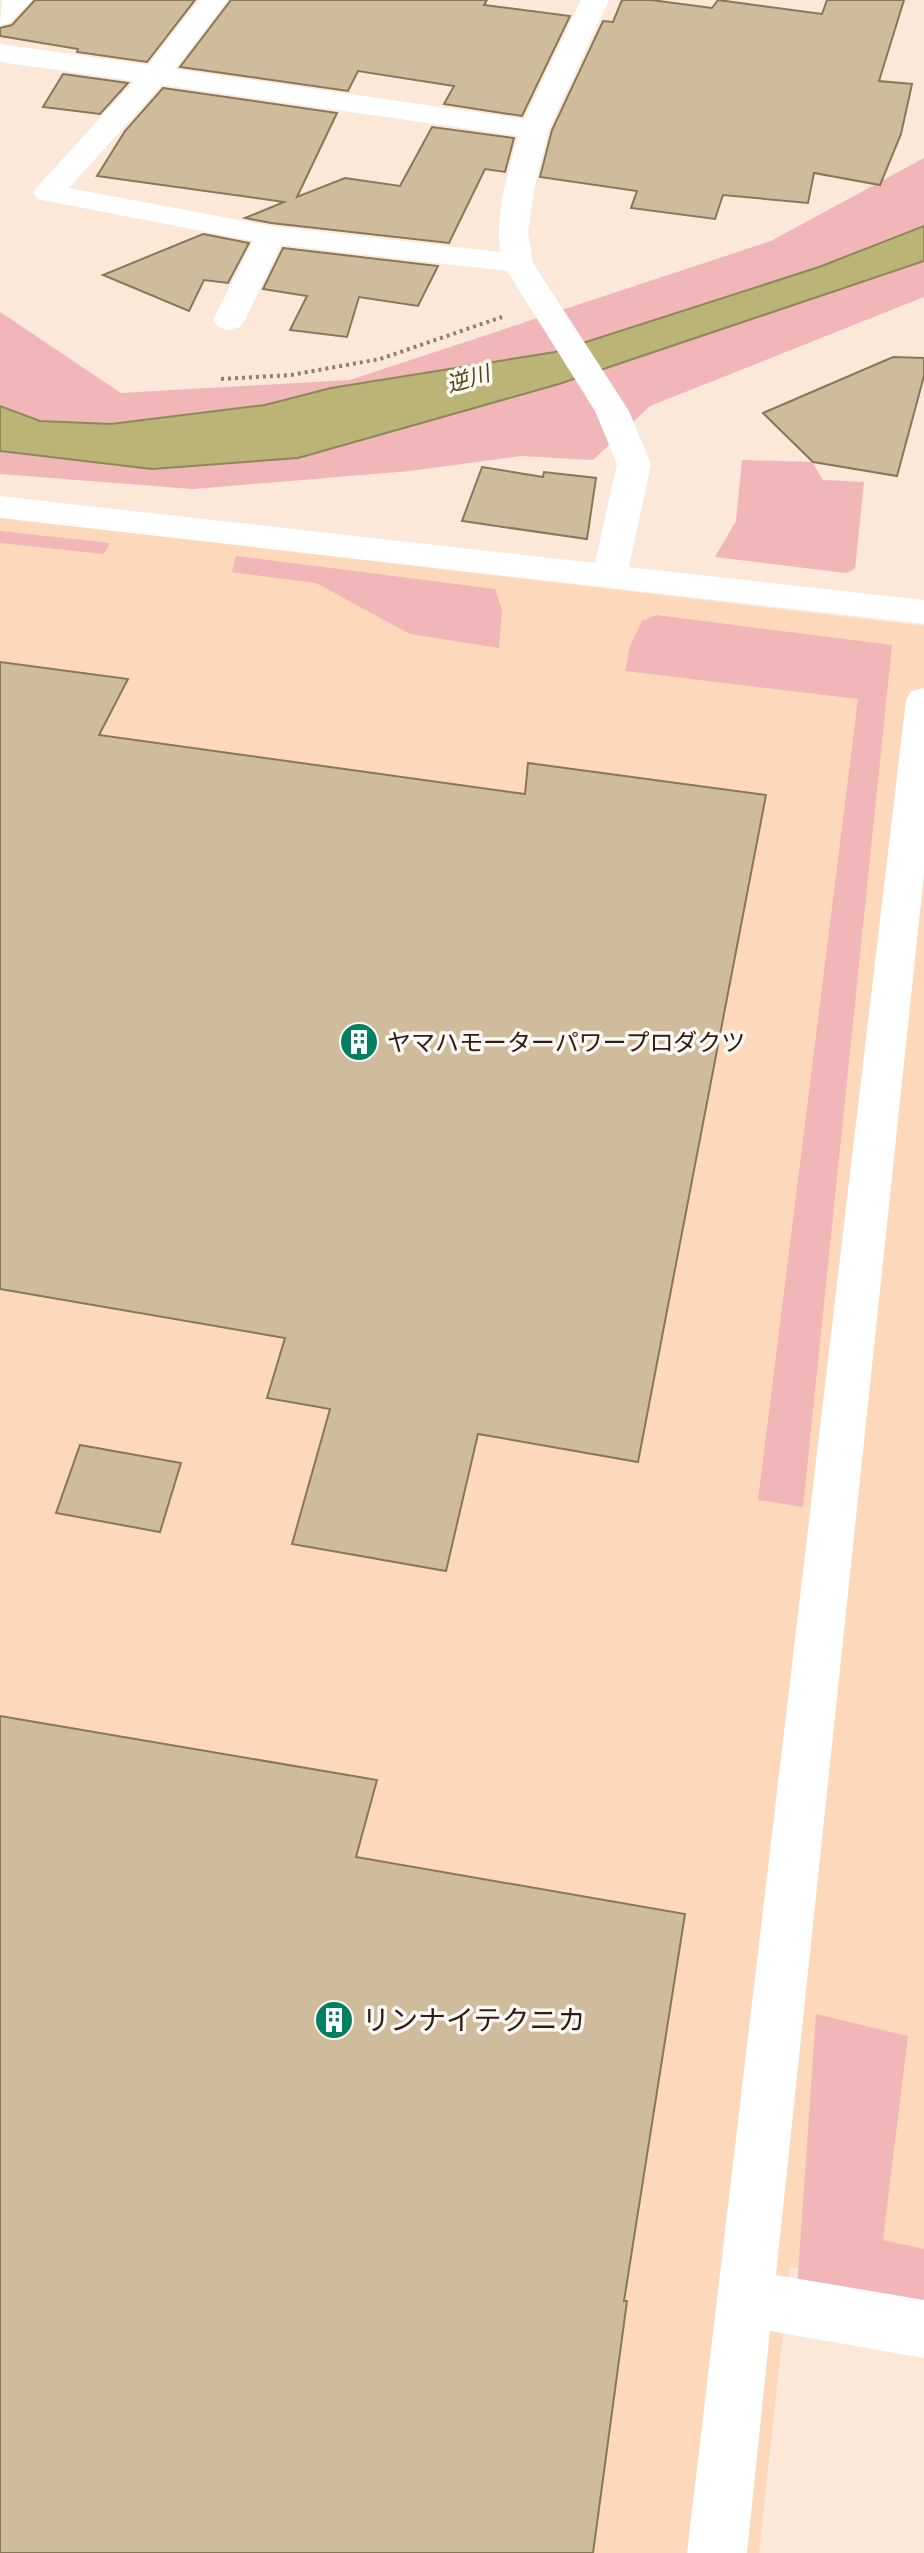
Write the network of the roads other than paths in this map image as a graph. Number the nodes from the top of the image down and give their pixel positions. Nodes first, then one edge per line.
1 (18, 0) edge
2 (214, 0) edge
3 (564, 0) edge
4 (594, 2) edge
5 (0, 17) edge
6 (0, 53) edge
7 (155, 75) junction
8 (534, 129) junction
9 (271, 235) junction
10 (532, 283) junction
11 (229, 320) dead end
12 (0, 507) edge
13 (609, 577) junction
14 (924, 612) edge
15 (924, 700) edge
16 (745, 2298) junction
17 (924, 2329) edge
18 (717, 2553) edge

1 - 5 street
2 - 7 street
3 - 4 street
4 - 8 street
6 - 7 street
7 - 8 street
7 - 9 street
8 - 10 street
9 - 10 street
9 - 11 street
10 - 13 street
12 - 13 street
13 - 14 street
15 - 16 street
16 - 17 street
16 - 18 street

